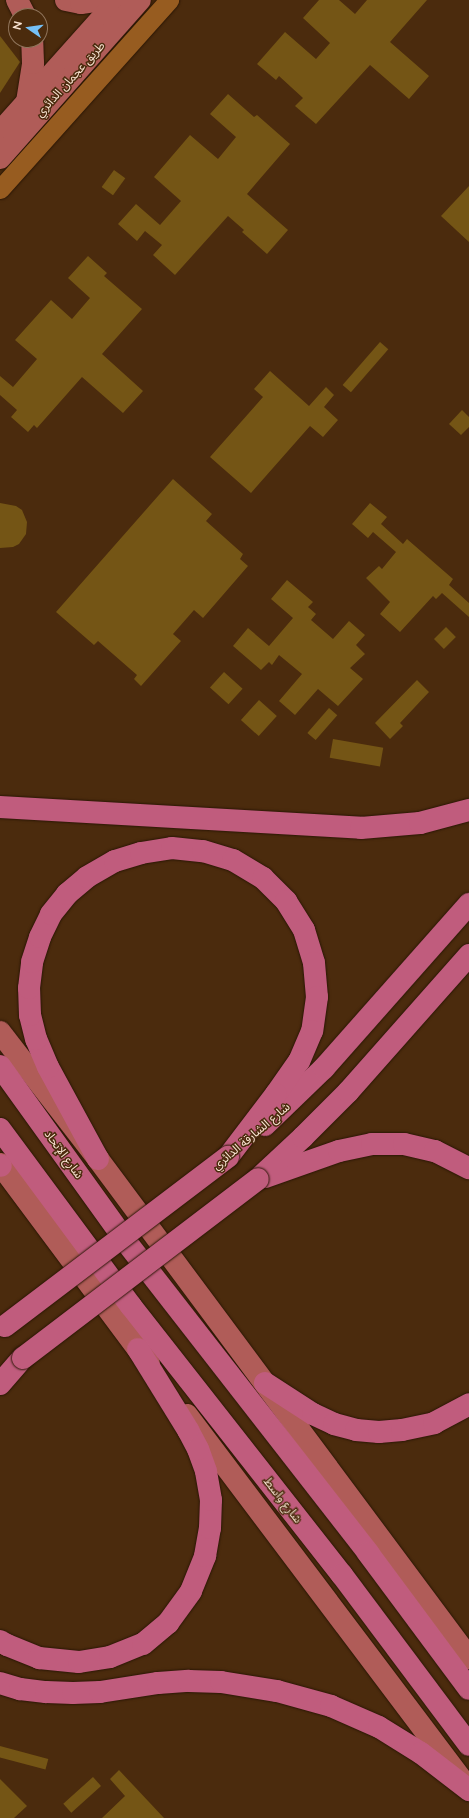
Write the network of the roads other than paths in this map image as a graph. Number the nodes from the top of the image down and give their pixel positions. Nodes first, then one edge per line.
1 (66, 0) edge
2 (102, 0) edge
3 (118, 0) edge
4 (140, 0) edge
5 (169, 0) edge
6 (32, 48) edge
7 (27, 102) junction
8 (0, 132) edge
9 (0, 158) edge
10 (0, 189) edge
11 (0, 807) edge
12 (469, 810) edge
13 (469, 904) edge
14 (469, 955) edge
15 (0, 1032) edge
16 (0, 1066) edge
17 (0, 1129) edge
18 (228, 1157) junction
19 (98, 1159) junction
20 (0, 1165) edge
21 (469, 1168) edge
22 (258, 1179) junction
23 (2, 1329) edge
24 (138, 1349) junction
25 (23, 1358) junction
26 (0, 1373) edge
27 (265, 1383) junction
28 (0, 1384) edge
29 (469, 1404) edge
30 (0, 1641) edge
31 (469, 1658) edge
32 (0, 1683) edge
33 (469, 1689) edge
34 (469, 1745) edge
35 (469, 1789) edge

1 - 2 main road
3 - 7 main road, طريق عجمان الدائري
4 - 9 main road, طريق عجمان الدائري
5 - 10 street
6 - 7 main road
7 - 8 main road, طريق عجمان الدائري
11 - 12 highway
13 - 18 highway, شارع الشارقة الدائري
14 - 22 highway
15 - 19 main road
16 - 33 highway, شارع الإتحاد
17 - 34 highway, شارع واسط
18 - 19 highway
18 - 23 highway, شارع الشارقة الدائري, bridge
19 - 27 main road
20 - 24 main road
21 - 22 highway
22 - 25 highway, bridge
24 - 30 highway
24 - 35 main road
25 - 26 highway
25 - 28 highway
27 - 29 highway
27 - 31 main road
32 - 35 highway

